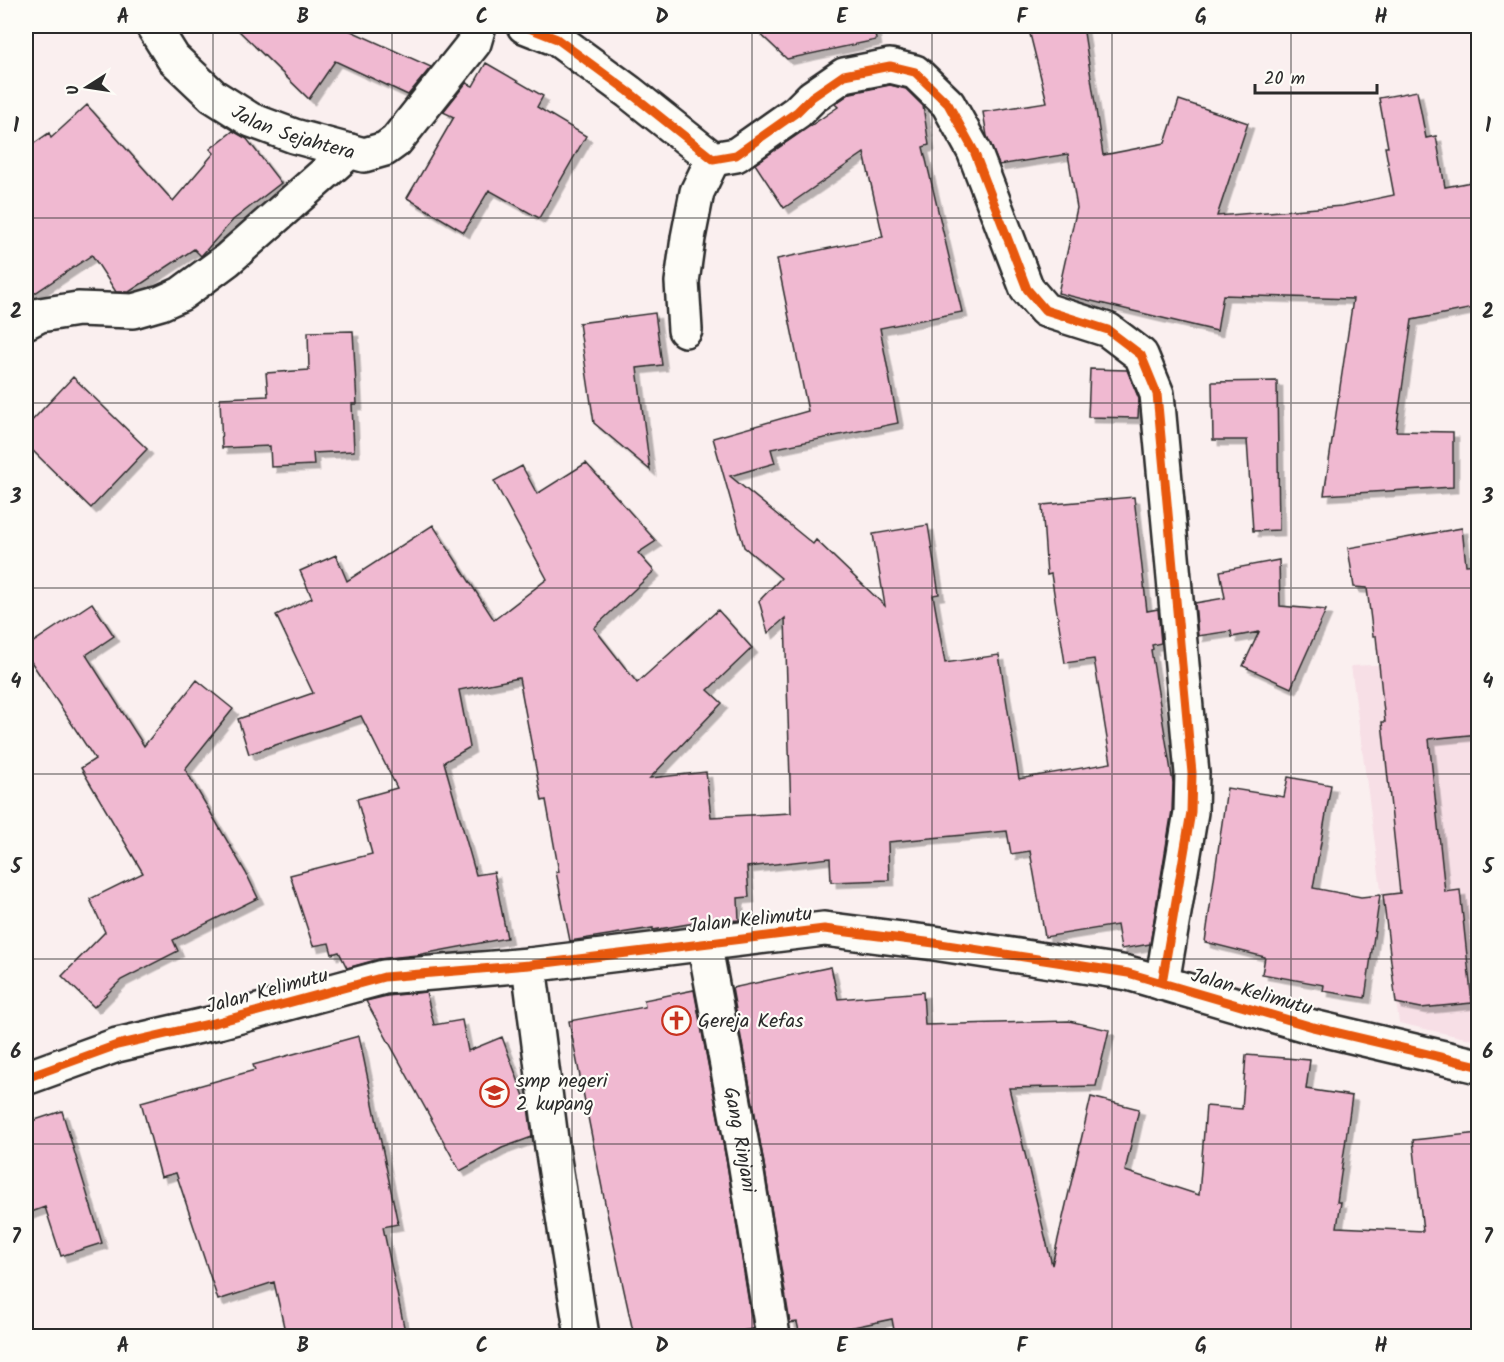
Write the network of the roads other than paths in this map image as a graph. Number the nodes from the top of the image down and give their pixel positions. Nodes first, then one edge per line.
1 (153, 26) edge
2 (479, 26) edge
3 (524, 26) edge
4 (350, 151) junction
5 (713, 159) junction
6 (26, 322) edge
7 (685, 330) dead end
8 (704, 942) junction
9 (529, 965) junction
10 (1162, 983) junction
11 (1479, 1066) edge
12 (26, 1078) edge
13 (582, 1336) edge
14 (773, 1336) edge

1 - 4 street, Jalan Sejahtera
2 - 4 street, Jalan Sejahtera
3 - 5 street
4 - 6 street
5 - 7 street
5 - 10 street
8 - 9 street, Jalan Kelimutu
8 - 10 street, Jalan Kelimutu
8 - 14 street, Gang Rinjani
9 - 12 street, Jalan Kelimutu
9 - 13 street
10 - 11 street, Jalan Kelimutu

